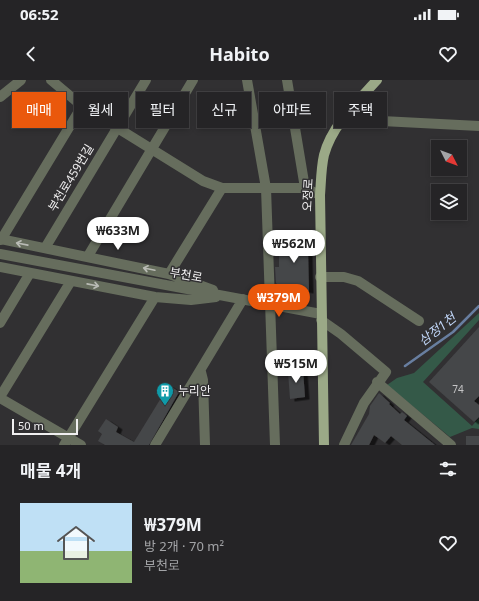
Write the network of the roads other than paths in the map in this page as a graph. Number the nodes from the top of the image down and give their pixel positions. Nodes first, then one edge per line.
1 (21, 80) edge
2 (51, 80) edge
3 (146, 80) edge
4 (192, 80) edge
5 (247, 80) edge
6 (287, 80) edge
7 (377, 80) edge
8 (367, 92) edge
9 (0, 97) edge
10 (74, 99) edge
11 (128, 108) edge
12 (74, 119) edge
13 (387, 121) edge
14 (479, 126) edge
15 (115, 128) edge
16 (118, 128) edge
17 (337, 128) edge
18 (152, 148) junction
19 (222, 188) junction
20 (266, 188) junction
21 (304, 188) junction
22 (320, 196) junction
23 (1, 240) edge
24 (45, 248) junction
25 (0, 254) edge
26 (88, 256) junction
27 (0, 268) edge
28 (30, 273) junction
29 (169, 274) junction
30 (320, 277) junction
31 (71, 281) junction
32 (226, 295) junction
33 (155, 297) junction
34 (243, 299) junction
35 (269, 305) junction
36 (321, 317) junction
37 (419, 321) dead end
38 (0, 323) edge
39 (201, 372) junction
40 (377, 382) junction
41 (0, 397) edge
42 (66, 441) edge
43 (81, 445) edge
44 (155, 445) edge
45 (205, 445) edge
46 (275, 445) edge
47 (324, 445) edge
48 (344, 445) edge
49 (451, 445) edge

1 - 9 street
2 - 10 street
3 - 11 street, 부천로459번길
4 - 18 street
5 - 20 street
6 - 21 street
7 - 8 main road, 오정로
12 - 23 street
13 - 14 street
15 - 24 street, 부천로459번길
16 - 18 street
17 - 22 main road, 오정로
18 - 19 street
18 - 26 street
19 - 20 street
19 - 29 street, 부천로
20 - 21 street
20 - 35 street
21 - 22 street
22 - 30 main road, 오정로
24 -> 23 street
24 - 26 street
25 - 32 street, 부천로
29 -> 26 street
27 - 28 street
28 - 31 street
28 - 38 street
29 - 32 street
30 - 36 main road, 오정로
30 - 37 street
31 -> 33 street
31 - 41 street
32 - 33 street
32 - 34 street, 부천로
33 - 42 street
34 - 35 street, 부천로
34 - 39 street
35 - 36 street, 부천로
35 - 46 street
36 - 40 street
36 - 47 main road, 오정로
39 - 44 street
39 - 45 street
40 - 48 street
40 - 49 street
41 - 42 street
42 - 43 street

